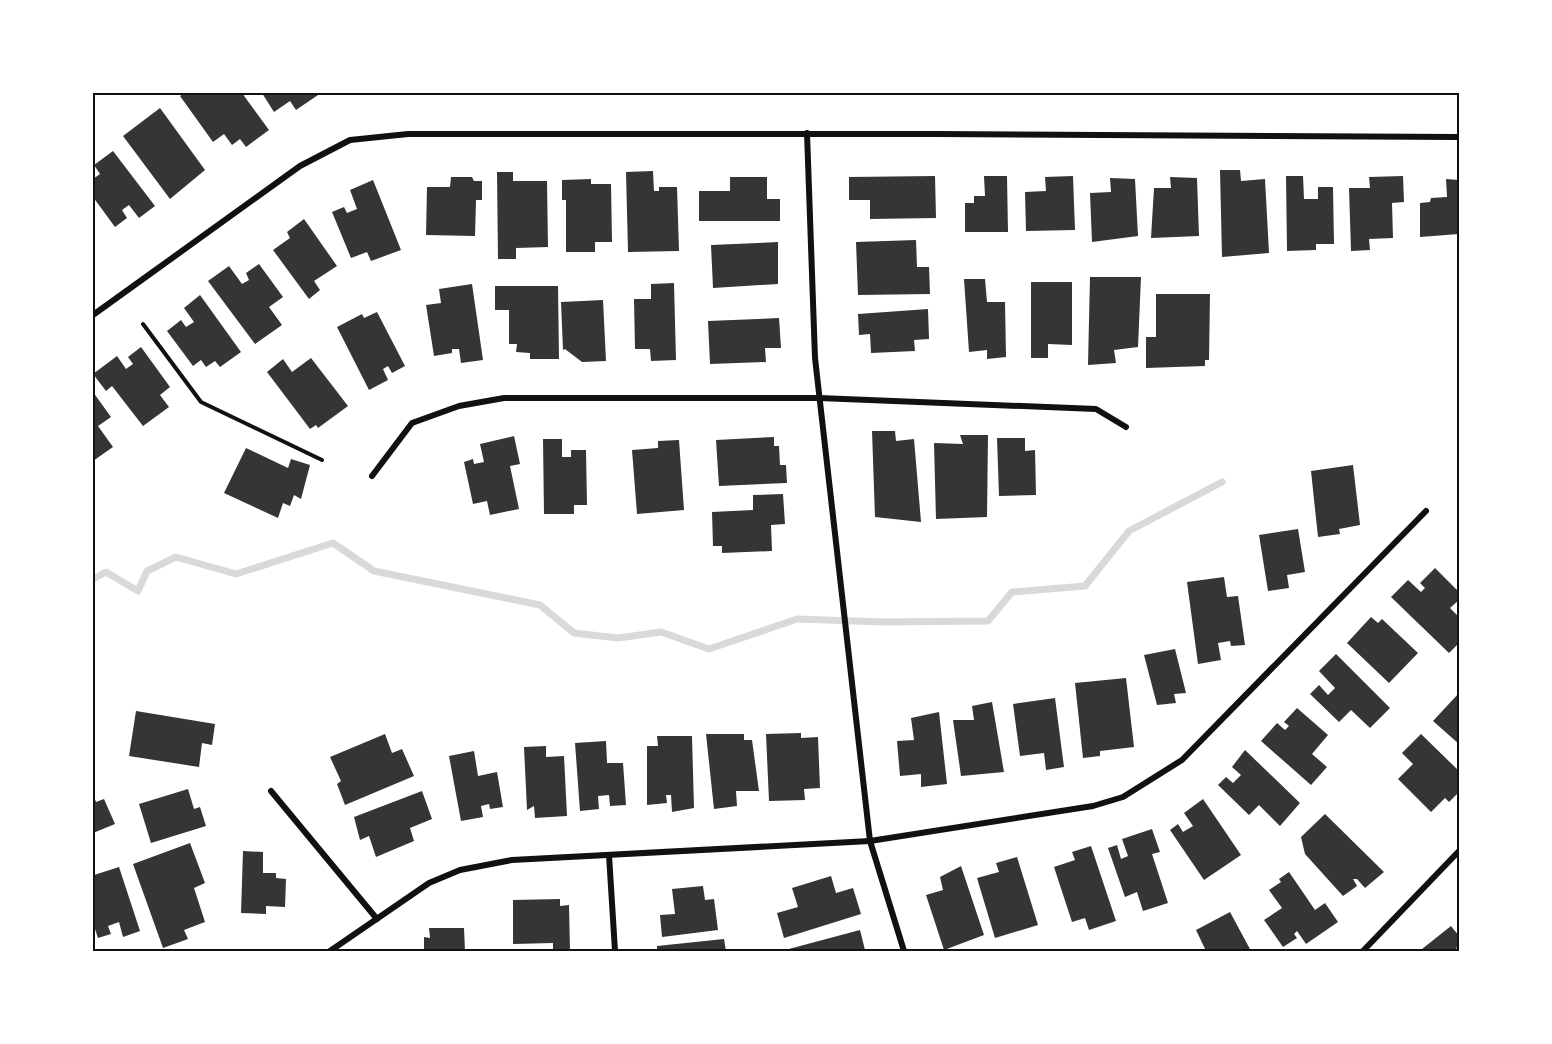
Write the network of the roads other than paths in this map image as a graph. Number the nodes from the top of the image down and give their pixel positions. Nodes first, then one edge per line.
1 (807, 133) junction
2 (1459, 137) edge
3 (93, 315) edge
4 (819, 398) junction
5 (1126, 427) dead end
6 (372, 476) dead end
7 (1426, 511) dead end
8 (272, 791) dead end
9 (870, 841) junction
10 (1459, 851) edge
11 (609, 855) junction
12 (377, 919) junction
13 (330, 951) edge
14 (615, 951) edge
15 (904, 951) edge
16 (1363, 951) edge

1 - 2 street
1 - 3 street
1 - 4 street
4 - 5 street
4 - 6 street
4 - 9 street
7 - 9 street
8 - 12 street
9 - 11 street
9 - 15 street
10 - 16 street
11 - 12 street
11 - 14 street
12 - 13 street

